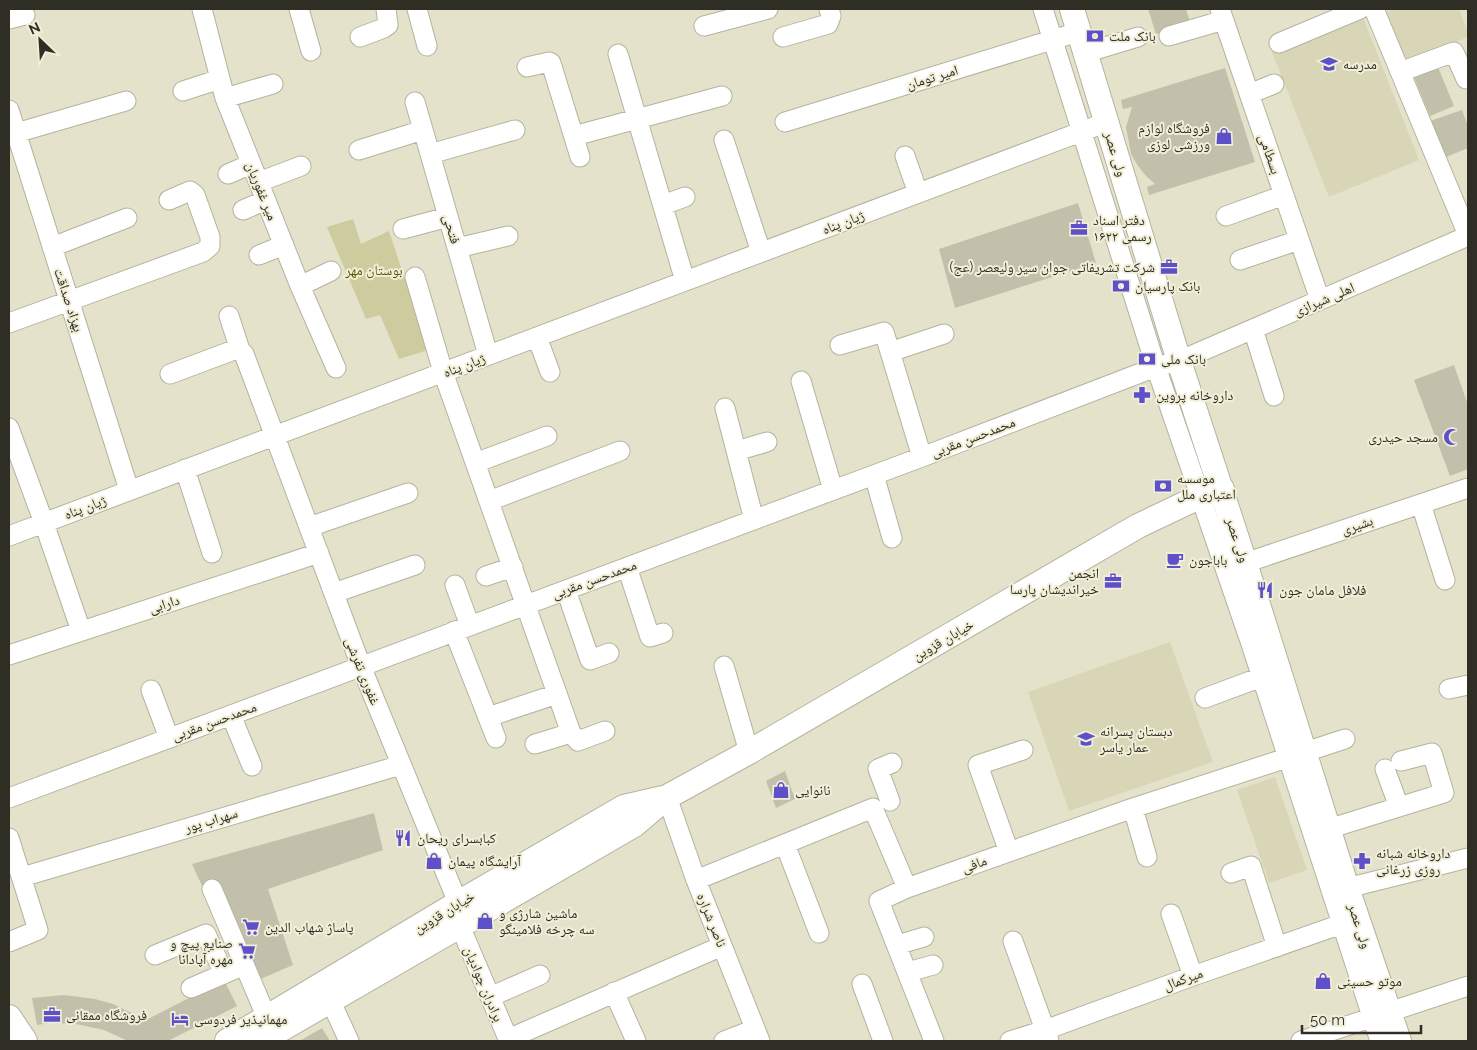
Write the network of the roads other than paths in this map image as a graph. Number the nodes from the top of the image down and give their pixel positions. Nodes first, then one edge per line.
1 (202, 9) edge
2 (299, 9) edge
3 (386, 9) edge
4 (418, 9) edge
5 (768, 9) edge
6 (829, 9) edge
7 (1044, 9) edge
8 (1072, 9) edge
9 (1360, 9) edge
10 (1374, 9) edge
11 (1222, 14) edge
12 (704, 26) dead end
13 (1169, 36) dead end
14 (360, 37) dead end
15 (783, 37) dead end
16 (1138, 37) dead end
17 (1053, 39) junction
18 (1279, 42) dead end
19 (1082, 43) junction
20 (427, 46) dead end
21 (310, 51) dead end
22 (618, 54) dead end
23 (527, 67) dead end
24 (1400, 72) junction
25 (220, 79) junction
26 (1466, 79) dead end
27 (273, 84) dead end
28 (1274, 84) dead end
29 (183, 91) dead end
30 (1249, 94) junction
31 (722, 96) dead end
32 (225, 98) junction
33 (126, 101) dead end
34 (415, 102) dead end
35 (637, 119) junction
36 (785, 122) dead end
37 (1106, 122) junction
38 (12, 123) edge
39 (423, 130) junction
40 (515, 130) dead end
41 (1081, 132) junction
42 (574, 136) junction
43 (724, 140) dead end
44 (359, 150) dead end
45 (430, 154) junction
46 (904, 156) dead end
47 (580, 157) dead end
48 (252, 164) junction
49 (301, 166) dead end
50 (228, 174) dead end
51 (259, 182) junction
52 (918, 193) junction
53 (1284, 195) junction
54 (685, 197) dead end
55 (169, 200) dead end
56 (266, 200) junction
57 (663, 205) junction
58 (243, 210) dead end
59 (1226, 216) dead end
60 (448, 217) junction
61 (127, 218) dead end
62 (403, 229) dead end
63 (508, 236) dead end
64 (1468, 236) edge
65 (1299, 240) junction
66 (284, 245) junction
67 (52, 247) junction
68 (457, 248) junction
69 (761, 252) junction
70 (259, 255) dead end
71 (1240, 260) dead end
72 (331, 271) dead end
73 (415, 277) dead end
74 (685, 281) junction
75 (300, 286) junction
76 (1320, 300) junction
77 (69, 301) junction
78 (229, 316) dead end
79 (9, 323) edge
80 (1253, 329) junction
81 (944, 334) dead end
82 (537, 337) junction
83 (840, 345) dead end
84 (240, 350) junction
85 (890, 352) junction
86 (488, 355) junction
87 (1179, 361) junction
88 (1156, 367) junction
89 (336, 368) dead end
90 (443, 372) junction
91 (550, 372) dead end
92 (170, 374) dead end
93 (801, 382) dead end
94 (1274, 396) dead end
95 (725, 408) dead end
96 (9, 428) edge
97 (275, 436) junction
98 (547, 436) dead end
99 (768, 442) dead end
100 (620, 451) dead end
101 (736, 451) junction
102 (922, 457) junction
103 (15, 462) edge
104 (475, 463) junction
105 (185, 469) junction
106 (874, 475) junction
107 (1468, 488) edge
108 (130, 490) junction
109 (833, 490) junction
110 (1211, 492) junction
111 (408, 493) dead end
112 (489, 501) junction
113 (1421, 504) junction
114 (754, 520) junction
115 (44, 523) junction
116 (310, 527) junction
117 (9, 536) edge
118 (892, 538) dead end
119 (212, 553) dead end
120 (319, 553) junction
121 (1245, 563) junction
122 (415, 565) dead end
123 (513, 567) junction
124 (627, 567) junction
125 (486, 576) dead end
126 (1445, 580) dead end
127 (455, 585) dead end
128 (566, 590) junction
129 (334, 593) junction
130 (526, 605) junction
131 (462, 628) junction
132 (81, 631) junction
133 (663, 633) dead end
134 (609, 653) dead end
135 (9, 655) edge
136 (361, 666) junction
137 (724, 666) dead end
138 (1270, 673) junction
139 (1468, 685) edge
140 (1449, 689) dead end
141 (151, 690) dead end
142 (558, 694) junction
143 (1205, 698) dead end
144 (231, 715) junction
145 (488, 717) junction
146 (605, 731) dead end
147 (571, 733) junction
148 (169, 738) junction
149 (496, 738) dead end
150 (1345, 739) dead end
151 (536, 744) dead end
152 (1023, 750) dead end
153 (749, 752) junction
154 (1296, 754) junction
155 (892, 763) dead end
156 (402, 765) junction
157 (252, 766) dead end
158 (667, 797) junction
159 (9, 798) edge
160 (888, 802) junction
161 (1399, 807) junction
162 (1133, 808) junction
163 (1328, 829) junction
164 (9, 838) edge
165 (785, 844) junction
166 (1009, 852) junction
167 (1147, 857) dead end
168 (1468, 858) edge
169 (1231, 872) dead end
170 (22, 877) junction
171 (696, 880) junction
172 (907, 888) junction
173 (1347, 888) junction
174 (212, 889) dead end
175 (458, 903) junction
176 (1171, 914) dead end
177 (1349, 922) junction
178 (460, 926) junction
179 (819, 933) dead end
180 (924, 937) dead end
181 (1013, 941) dead end
182 (9, 942) edge
183 (897, 945) junction
184 (722, 946) junction
185 (1277, 947) junction
186 (155, 955) dead end
187 (244, 965) junction
188 (933, 965) dead end
189 (908, 972) junction
190 (224, 974) junction
191 (540, 975) dead end
192 (1193, 976) junction
193 (862, 984) dead end
194 (1468, 986) edge
195 (191, 988) dead end
196 (614, 992) junction
197 (490, 997) junction
198 (331, 1002) junction
199 (1380, 1015) junction
200 (9, 1017) edge
201 (267, 1018) junction
202 (757, 1035) edge
203 (1047, 1036) edge
204 (508, 1040) edge
205 (25, 1041) edge
206 (227, 1041) edge
207 (261, 1041) edge
208 (348, 1041) edge
209 (636, 1041) edge
210 (724, 1041) edge
211 (883, 1041) edge
212 (934, 1041) edge
213 (1010, 1041) edge
214 (1301, 1041) edge
215 (1380, 1041) edge
216 (1399, 1041) edge

1 - 25 street, میر غفوریان
2 - 21 street
3 - 14 street
4 - 20 street
5 - 12 street
6 - 15 street
7 - 17 street
8 - 19 main road, ولی عصر
9 - 18 street
10 - 24 street
11 - 13 street
11 - 30 street, بسطامی
16 - 19 street, امیر تومان
17 - 19 street, امیر تومان
17 - 36 street, امیر تومان
17 - 41 street
19 - 37 main road, ولی عصر
22 - 35 street
23 - 42 street
24 - 26 street
24 - 64 street
25 - 29 street
25 - 32 street, میر غفوریان
27 - 32 street
28 - 30 street
30 - 53 street, بسطامی
31 - 35 street
32 - 48 street, میر غفوریان
33 - 38 street
34 - 39 street, فتحی
35 - 42 street
35 - 57 street
37 - 41 street, ژیان پناه
37 - 87 main road, ولی عصر
38 - 67 street, بهزاد صداقت
39 - 44 street
39 - 45 street, فتحی
40 - 45 street
41 - 52 street, ژیان پناه
41 - 88 street
42 - 47 street
43 - 69 street
45 - 60 street, فتحی
46 - 52 street
48 - 50 street
48 - 51 street, میر غفوریان
49 - 51 street
51 - 56 street, میر غفوریان
52 - 69 street, ژیان پناه
53 - 59 street
53 - 65 street, بسطامی
54 - 57 street
55 - 77 street
56 - 58 street
56 - 66 street, میر غفوریان
57 - 74 street
60 - 62 street
60 - 68 street, فتحی
61 - 67 street
63 - 68 street
64 - 76 street, اهلی شیرازی
65 - 71 street
65 - 76 street, بسطامی
66 - 70 street
66 - 75 street, میر غفوریان
67 - 77 street, بهزاد صداقت
68 - 86 street, فتحی
69 - 74 street, ژیان پناه
72 - 75 street
73 - 90 street
74 - 82 street, ژیان پناه
75 - 89 street, میر غفوریان
76 - 80 street, اهلی شیرازی
77 - 79 street
77 - 108 street, بهزاد صداقت
78 - 84 street, غفوری تفرشی
80 - 87 street, اهلی شیرازی
80 - 94 street
81 - 85 street
82 - 86 street, ژیان پناه
82 - 91 street
83 - 85 street
84 - 92 street
84 - 97 street, غفوری تفرشی
85 - 102 street
86 - 90 street, ژیان پناه
87 - 88 street, محمدحسن مقربی
87 - 110 main road, ولی عصر
88 - 102 street, محمدحسن مقربی
88 - 110 street
90 - 97 street, ژیان پناه
90 - 104 street
93 - 109 street
95 - 101 street
96 - 103 street
97 - 105 street, ژیان پناه
97 - 116 street, غفوری تفرشی
98 - 104 street
99 - 101 street
100 - 112 street
101 - 114 street
102 - 106 street, محمدحسن مقربی
103 - 115 street
104 - 112 street
105 - 108 street, ژیان پناه
105 - 119 street
106 - 109 street, محمدحسن مقربی
106 - 118 street
107 - 113 street, بشیری
108 - 115 street, ژیان پناه
109 - 114 street, محمدحسن مقربی
110 - 121 main road, ولی عصر
110 - 138 street
110 - 153 main road, خیابان قزوین
111 - 116 street
112 - 123 street
113 - 121 street, بشیری
113 - 126 street
114 - 124 street, محمدحسن مقربی
115 - 117 street, ژیان پناه
115 - 132 street
116 - 120 street, غفوری تفرشی
120 - 129 street, غفوری تفرشی
120 - 132 street, دارابی
121 - 138 main road, ولی عصر
122 - 129 street
123 - 125 street
123 - 130 street
124 - 128 street, محمدحسن مقربی
124 - 133 street
127 - 131 street
128 - 130 street, محمدحسن مقربی
128 - 134 street
129 - 136 street, غفوری تفرشی
130 - 131 street, محمدحسن مقربی
130 - 142 street
131 - 136 street, محمدحسن مقربی
131 - 145 street
132 - 135 street, دارابی
136 - 144 street, محمدحسن مقربی
136 - 156 street, غفوری تفرشی
137 - 153 street
138 - 143 street
138 - 154 main road, ولی عصر
139 - 140 street
141 - 148 street
142 - 145 street
142 - 147 street
144 - 148 street, محمدحسن مقربی
144 - 157 street
145 - 149 street
146 - 147 street
147 - 151 street
148 - 159 street, محمدحسن مقربی
150 - 154 street, مافی
152 - 166 street
153 - 158 main road, خیابان قزوین
154 - 162 street, مافی
154 - 163 main road, ولی عصر
154 - 177 street
155 - 160 street
156 - 170 street, سهراب پور
156 - 175 street, غفوری تفرشی
158 - 171 street, ناصر شراره
158 - 175 main road, خیابان قزوین
158 - 178 main road, خیابان قزوین
160 - 165 street
160 - 172 street
161 - 161 street
161 - 163 street
162 - 166 street, مافی
162 - 167 street
163 - 173 main road, ولی عصر
164 - 170 street
165 - 171 street
165 - 179 street
166 - 172 street, مافی
168 - 173 street
169 - 185 street
170 - 182 street
171 - 184 street, ناصر شراره
172 - 183 street, مافی
173 - 177 main road, ولی عصر
174 - 187 street
175 - 201 main road, خیابان قزوین
176 - 192 street
177 - 185 street, میرکمال
177 - 199 main road, ولی عصر
178 - 197 street, برادران جوادیان
178 - 198 main road, خیابان قزوین
180 - 183 street
181 - 203 street
183 - 189 street
184 - 196 street
184 - 202 street, ناصر شراره
185 - 192 street, میرکمال
186 - 190 street
187 - 190 street
187 - 201 street
188 - 189 street
189 - 212 street
190 - 195 street
191 - 197 street
192 - 203 street, میرکمال
193 - 211 street
194 - 199 street
196 - 204 street
196 - 209 street
197 - 204 street, برادران جوادیان
198 - 207 main road, خیابان قزوین
198 - 208 street
199 - 214 street
199 - 215 street
199 - 216 main road, ولی عصر
200 - 205 main road
201 - 206 main road, خیابان قزوین
202 - 210 street
203 - 213 street, میرکمال

